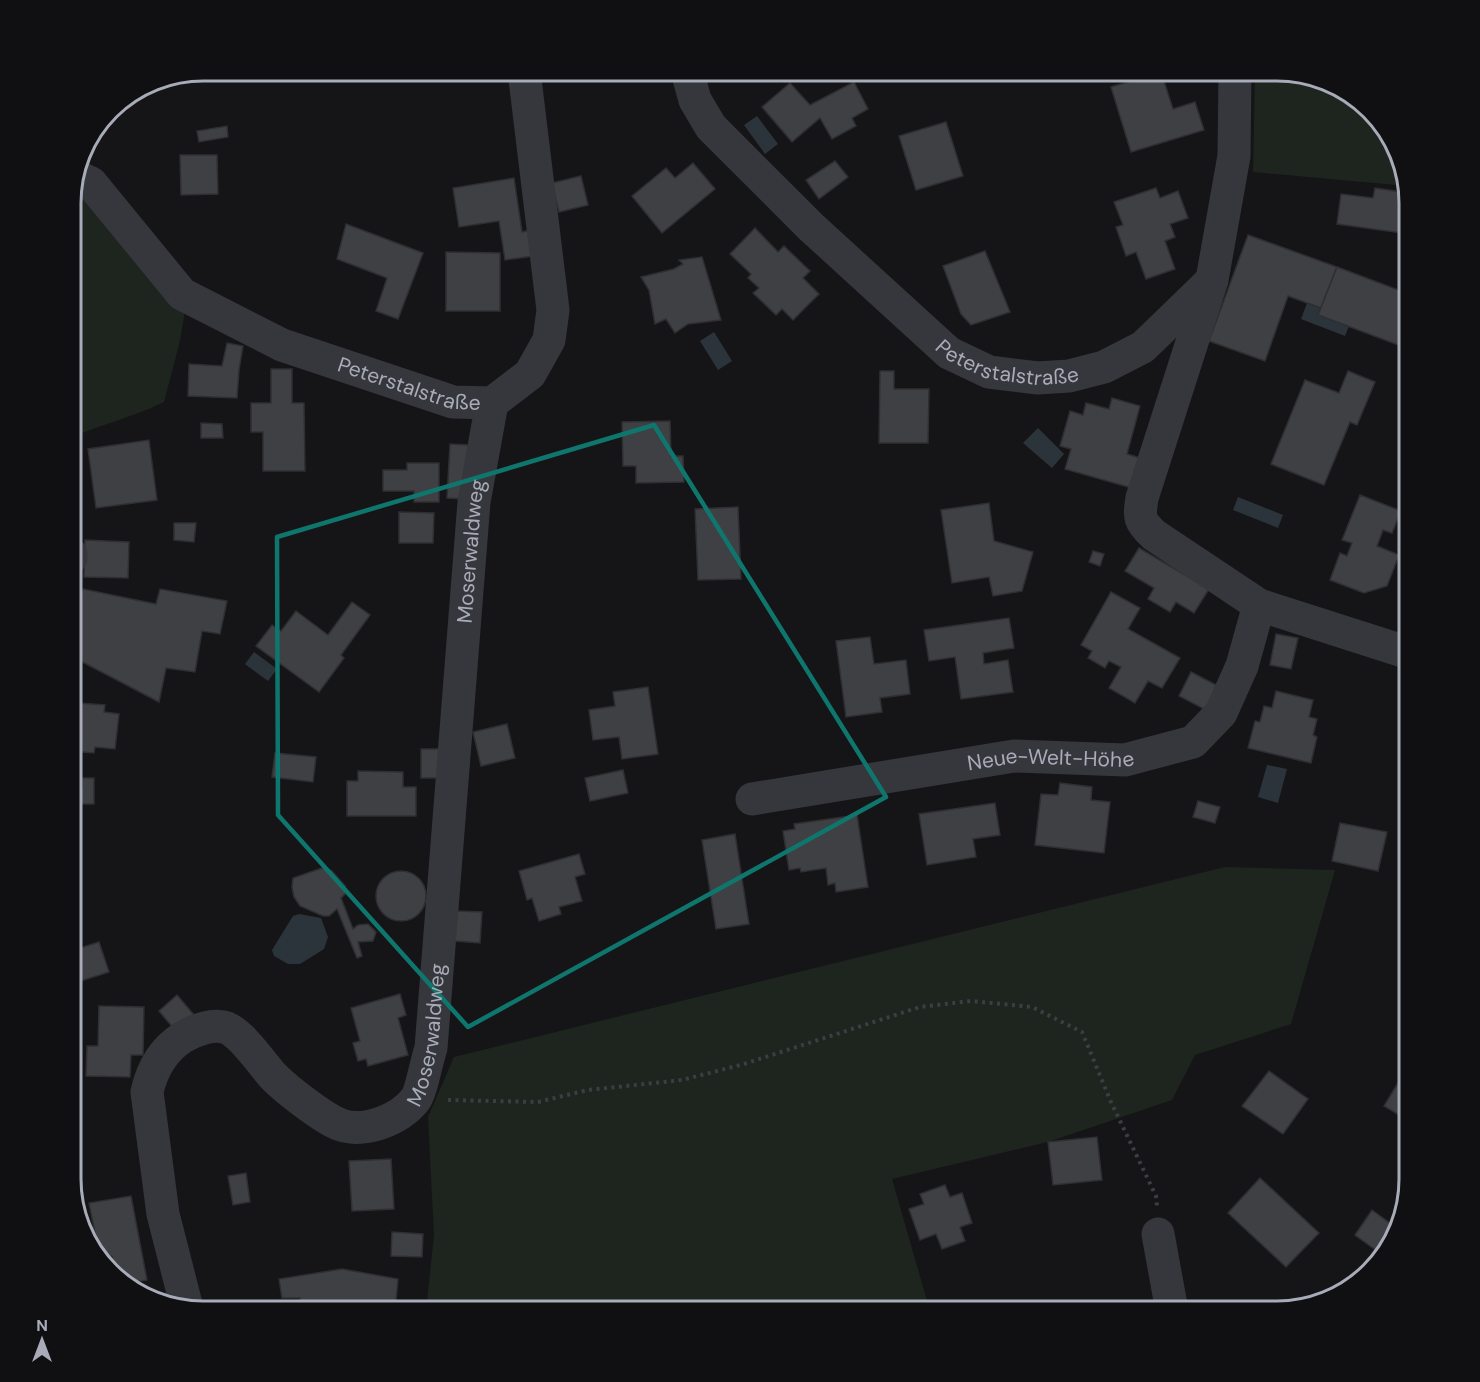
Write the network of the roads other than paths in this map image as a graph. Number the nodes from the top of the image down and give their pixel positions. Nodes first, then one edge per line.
1 (525, 81) edge
2 (690, 81) edge
3 (1235, 81) edge
4 (83, 179) edge
5 (1212, 280) junction
6 (492, 403) junction
7 (1259, 605) junction
8 (1399, 650) edge
9 (752, 799) dead end
10 (1158, 1234) road end
11 (184, 1300) edge
12 (1170, 1301) edge

1 - 6 street, Peterstalstraße
2 - 5 street, Peterstalstraße
3 - 5 street
4 - 6 street, Peterstalstraße
5 - 7 street
6 - 11 street, Moserwaldweg
7 - 8 street
7 - 9 street, Neue-Welt-Höhe
10 - 12 street

